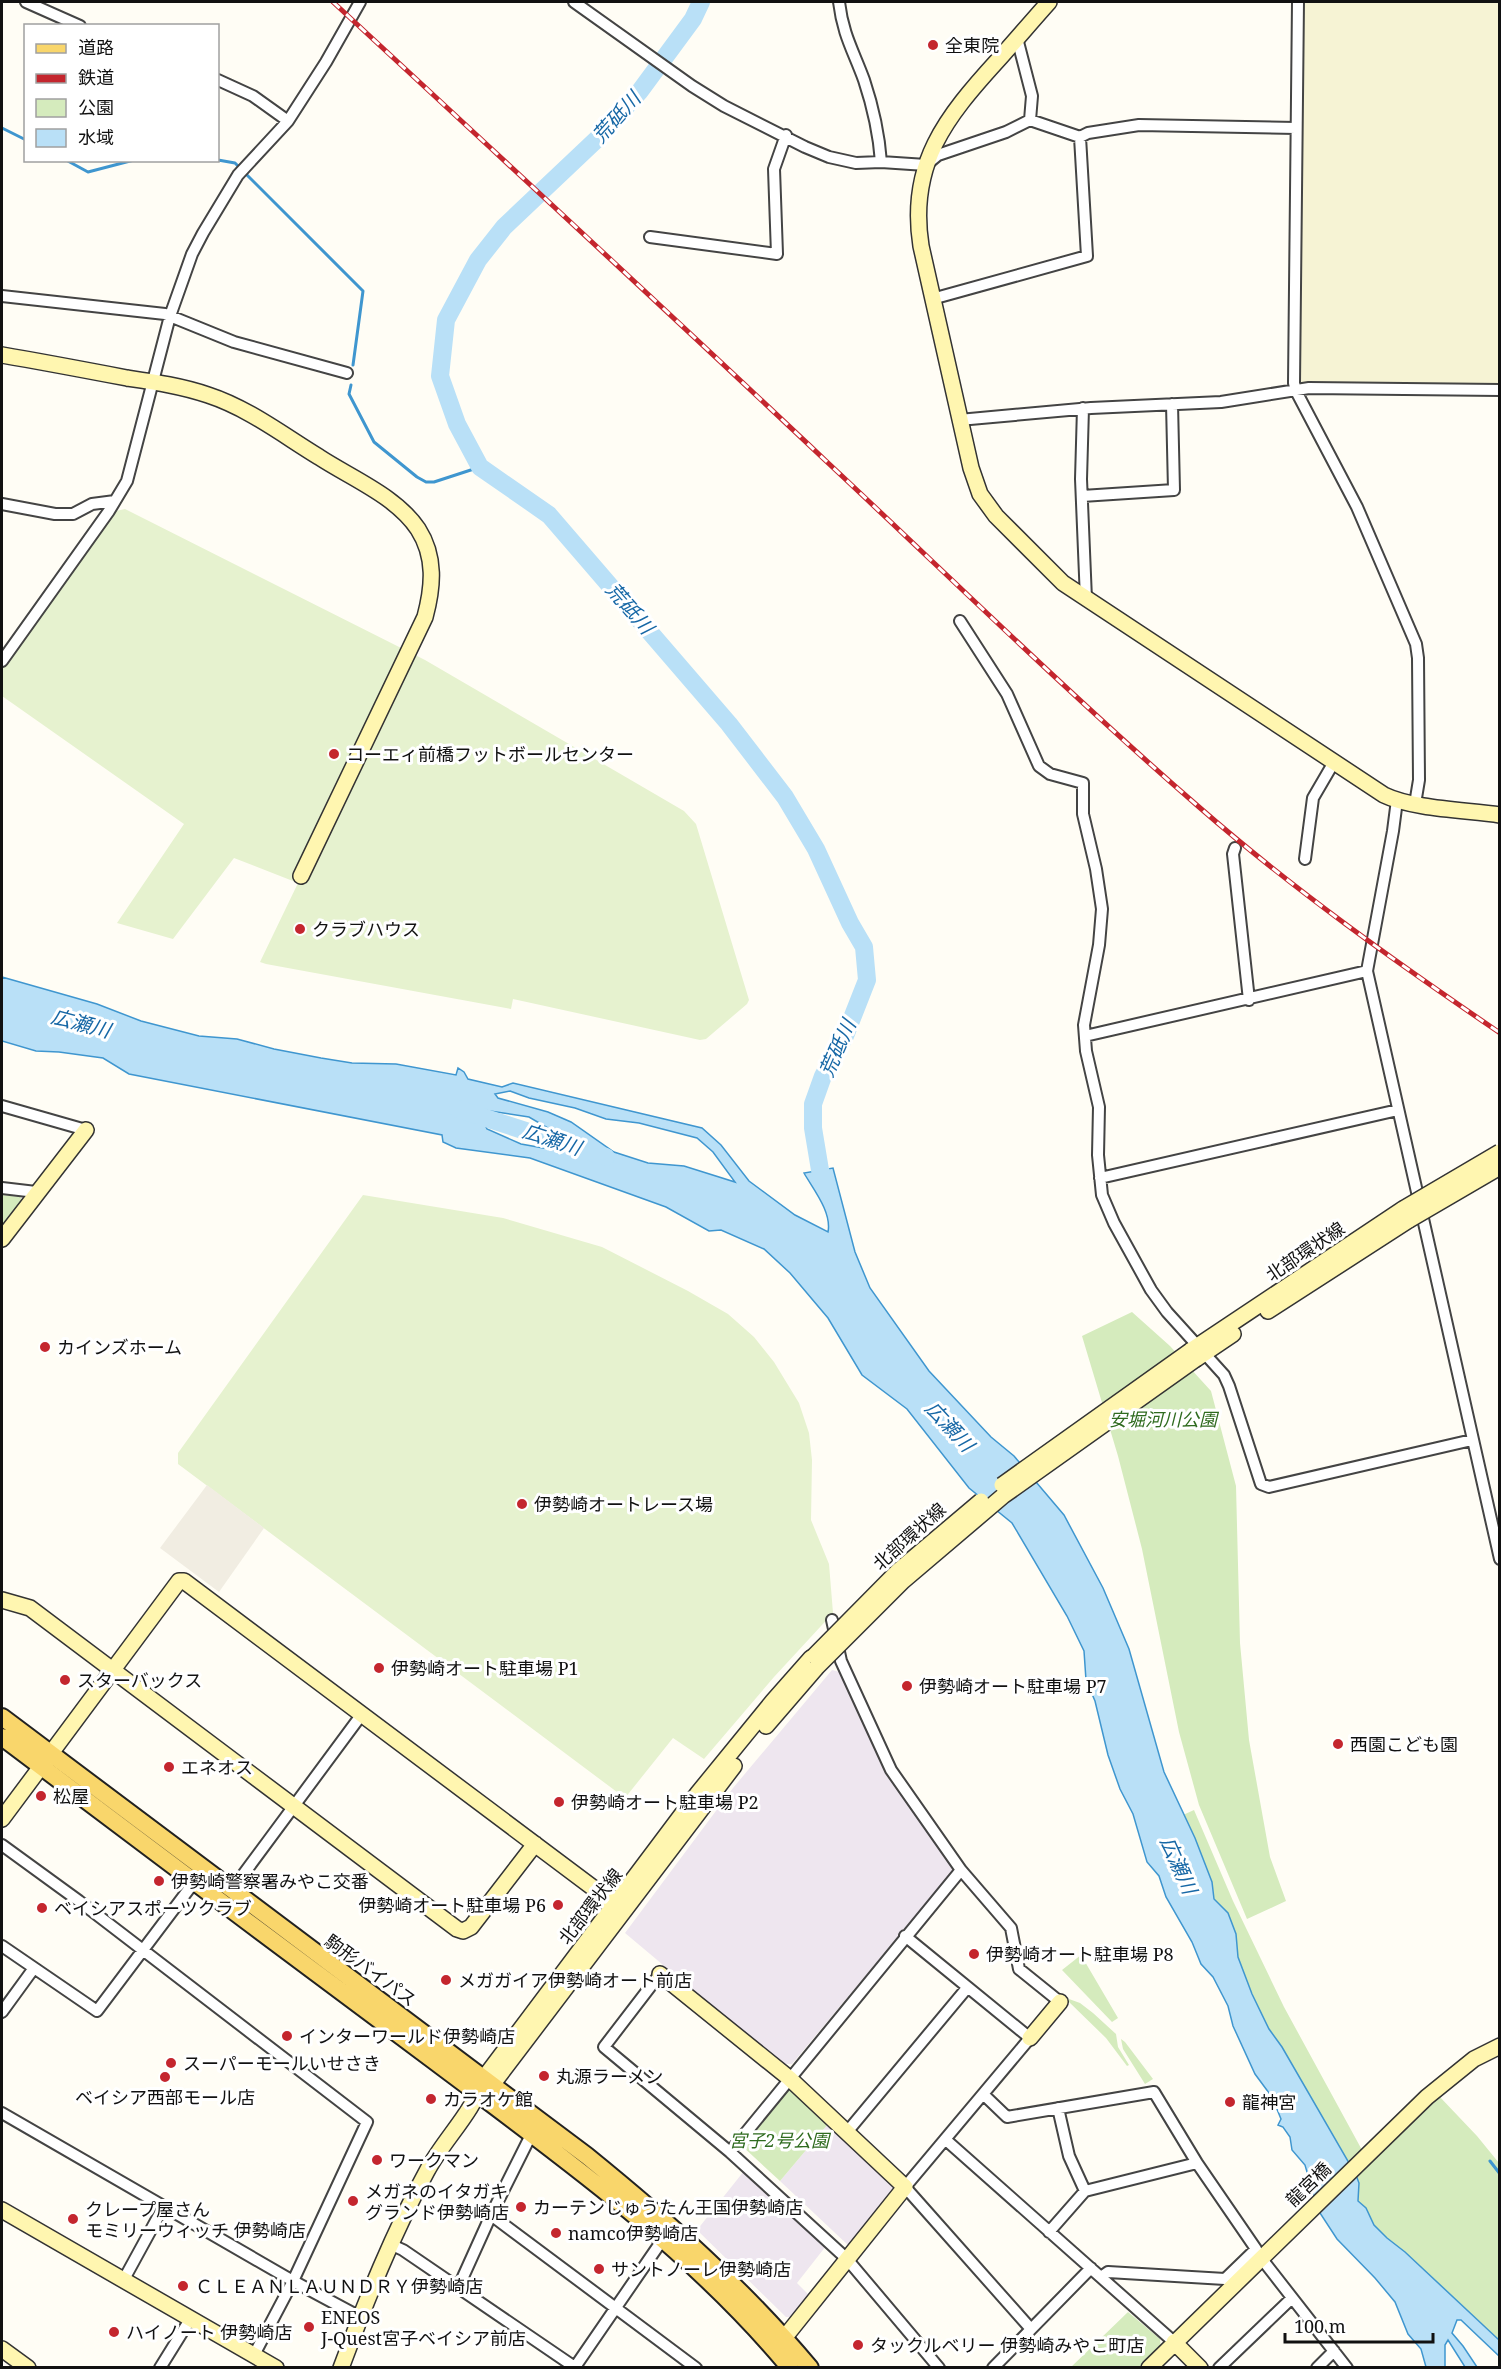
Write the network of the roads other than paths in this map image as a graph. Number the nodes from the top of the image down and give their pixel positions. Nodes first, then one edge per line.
1 (26, 2) edge
2 (360, 2) edge
3 (574, 2) edge
4 (839, 2) edge
5 (1049, 2) edge
6 (1298, 2) edge
7 (76, 24) edge
8 (1017, 38) junction
9 (219, 80) edge
10 (1030, 120) junction
11 (288, 121) junction
12 (1296, 128) junction
13 (786, 135) junction
14 (1080, 137) junction
15 (881, 162) junction
16 (926, 165) junction
17 (650, 237) dead end
18 (2, 296) edge
19 (932, 299) junction
20 (170, 316) junction
21 (2, 355) edge
22 (347, 373) dead end
23 (153, 382) junction
24 (1500, 390) edge
25 (1296, 391) junction
26 (1172, 404) junction
27 (1083, 408) junction
28 (959, 420) junction
29 (1082, 496) junction
30 (115, 501) junction
31 (2, 504) edge
32 (1086, 599) junction
33 (960, 621) dead end
34 (2, 661) edge
35 (1334, 762) junction
36 (1397, 800) junction
37 (1415, 804) junction
38 (1500, 815) edge
39 (1235, 848) dead end
40 (1305, 859) dead end
41 (301, 876) dead end
42 (1367, 971) junction
43 (1249, 1000) junction
44 (1085, 1036) junction
45 (2, 1106) edge
46 (1398, 1110) junction
47 (86, 1130) joint
48 (1500, 1152) edge
49 (1500, 1167) edge
50 (1100, 1178) junction
51 (2, 1188) edge
52 (36, 1192) junction
53 (1406, 1215) junction
54 (2, 1239) edge
55 (1197, 1352) junction
56 (1472, 1440) junction
57 (1500, 1559) edge
58 (2, 1600) edge
59 (832, 1620) dead end
60 (113, 1669) junction
61 (362, 1714) junction
62 (2, 1718) edge
63 (2, 1737) edge
64 (45, 1760) junction
65 (294, 1807) junction
66 (2, 1819) edge
67 (535, 1844) junction
68 (2, 1845) edge
69 (961, 1870) junction
70 (195, 1881) junction
71 (231, 1891) junction
72 (620, 1908) junction
73 (905, 1936) junction
74 (2, 1946) edge
75 (144, 1951) junction
76 (34, 1968) junction
77 (660, 1974) joint
78 (967, 1988) junction
79 (1060, 2002) joint
80 (2, 2012) edge
81 (1030, 2038) junction
82 (1500, 2046) edge
83 (789, 2078) junction
84 (485, 2086) junction
85 (983, 2094) junction
86 (1059, 2108) junction
87 (2, 2114) edge
88 (847, 2132) junction
89 (531, 2134) junction
90 (946, 2140) junction
91 (730, 2152) junction
92 (1197, 2163) junction
93 (905, 2187) junction
94 (1085, 2191) junction
95 (164, 2206) junction
96 (2, 2210) edge
97 (491, 2215) junction
98 (1049, 2232) junction
99 (663, 2240) junction
100 (392, 2245) junction
101 (847, 2259) junction
102 (1265, 2263) dead end
103 (1091, 2268) junction
104 (1101, 2277) junction
105 (123, 2281) junction
106 (293, 2281) junction
107 (458, 2288) junction
108 (1292, 2298) junction
109 (616, 2308) junction
110 (360, 2317) junction
111 (191, 2318) junction
112 (1031, 2329) junction
113 (785, 2337) junction
114 (1174, 2342) junction
115 (2, 2349) edge
116 (1334, 2351) junction
117 (254, 2355) junction
118 (28, 2367) edge
119 (160, 2367) edge
120 (276, 2367) edge
121 (341, 2367) edge
122 (576, 2367) edge
123 (696, 2367) edge
124 (790, 2367) edge
125 (810, 2367) edge
126 (939, 2367) edge
127 (993, 2367) edge
128 (1149, 2367) edge
129 (1200, 2367) edge
130 (1219, 2367) edge
131 (1317, 2367) edge
132 (1347, 2367) edge

1 - 7 street
2 - 11 street
3 - 13 street
4 - 15 street
5 - 8 street
6 - 12 street
8 - 10 street
8 - 16 street
9 - 11 street
10 - 14 street
10 - 16 street
11 - 20 street
12 - 14 street
12 - 25 street
13 - 15 street
13 - 17 street
14 - 19 street
15 - 16 street
16 - 19 street
18 - 20 street
19 - 28 street
20 - 22 street
20 - 23 street
21 - 23 street
23 - 30 street
23 - 41 street
24 - 25 street
25 - 26 street
25 - 37 street
26 - 27 street
26 - 29 street
27 - 28 street
27 - 29 street
28 - 32 street
29 - 32 street
30 - 31 street
30 - 34 street
32 - 35 street
33 - 44 street
35 - 36 street
35 - 40 street
36 - 37 street
36 - 42 street
37 - 38 street
39 - 43 street
42 - 43 street
42 - 46 street
43 - 44 street
44 - 50 street
45 - 47 street
46 - 50 street
46 - 56 street
47 - 52 street
48 - 53 street, bridge
49 - 53 street, bridge
50 - 55 street
51 - 52 street
52 - 54 street
53 - 55 street, 北部環状線
55 - 56 street
55 - 72 street, 北部環状線, bridge
56 - 57 street
58 - 60 street
59 - 69 street
60 - 61 street
60 - 64 street
60 - 65 street
61 - 65 street
61 - 67 street
62 - 64 main road, 駒形バイパス
63 - 64 main road, 駒形バイパス
64 - 66 street
64 - 70 main road, 駒形バイパス
64 - 71 main road, 駒形バイパス
65 - 67 street
65 - 71 street
67 - 72 street
68 - 75 street
69 - 73 street
69 - 79 street
70 - 75 street
70 - 84 main road, 駒形バイパス
71 - 84 main road, 駒形バイパス
72 - 84 street, 北部環状線
73 - 78 street
73 - 83 street
74 - 76 street
75 - 76 street
75 - 106 street
76 - 80 street
77 - 83 street
77 - 91 street
78 - 81 street
78 - 88 street
79 - 81 street
81 - 85 street
82 - 114 street, 龍宮橋
83 - 88 street
83 - 91 street
84 - 89 main road, 駒形バイパス
84 - 100 street, 北部環状線
84 - 113 main road, 駒形バイパス
85 - 86 street
85 - 90 street
86 - 92 street
86 - 94 street
87 - 95 street
88 - 93 street
89 - 97 street
89 - 99 main road, 駒形バイパス
90 - 93 street
90 - 98 street
91 - 101 street
92 - 94 street
92 - 104 street
93 - 101 street
93 - 112 street
94 - 98 street
95 - 105 street
95 - 106 street
96 - 105 street
97 - 107 street
97 - 109 street
98 - 103 street
99 - 109 street
99 - 124 main road, 駒形バイパス
100 - 107 street
100 - 110 street, 北部環状線
101 - 113 street
101 - 126 street
102 - 108 street
103 - 104 street
103 - 112 street
104 - 114 street
105 - 111 street
106 - 110 street
106 - 117 street
107 - 122 street
108 - 116 street
108 - 130 street
109 - 122 street
109 - 123 street
110 - 121 street, 北部環状線
111 - 117 street
111 - 119 street
112 - 127 street
113 - 125 main road, 駒形バイパス
114 - 128 street, 龍宮橋
114 - 129 street
115 - 118 street
116 - 131 street
116 - 132 street
117 - 120 street

